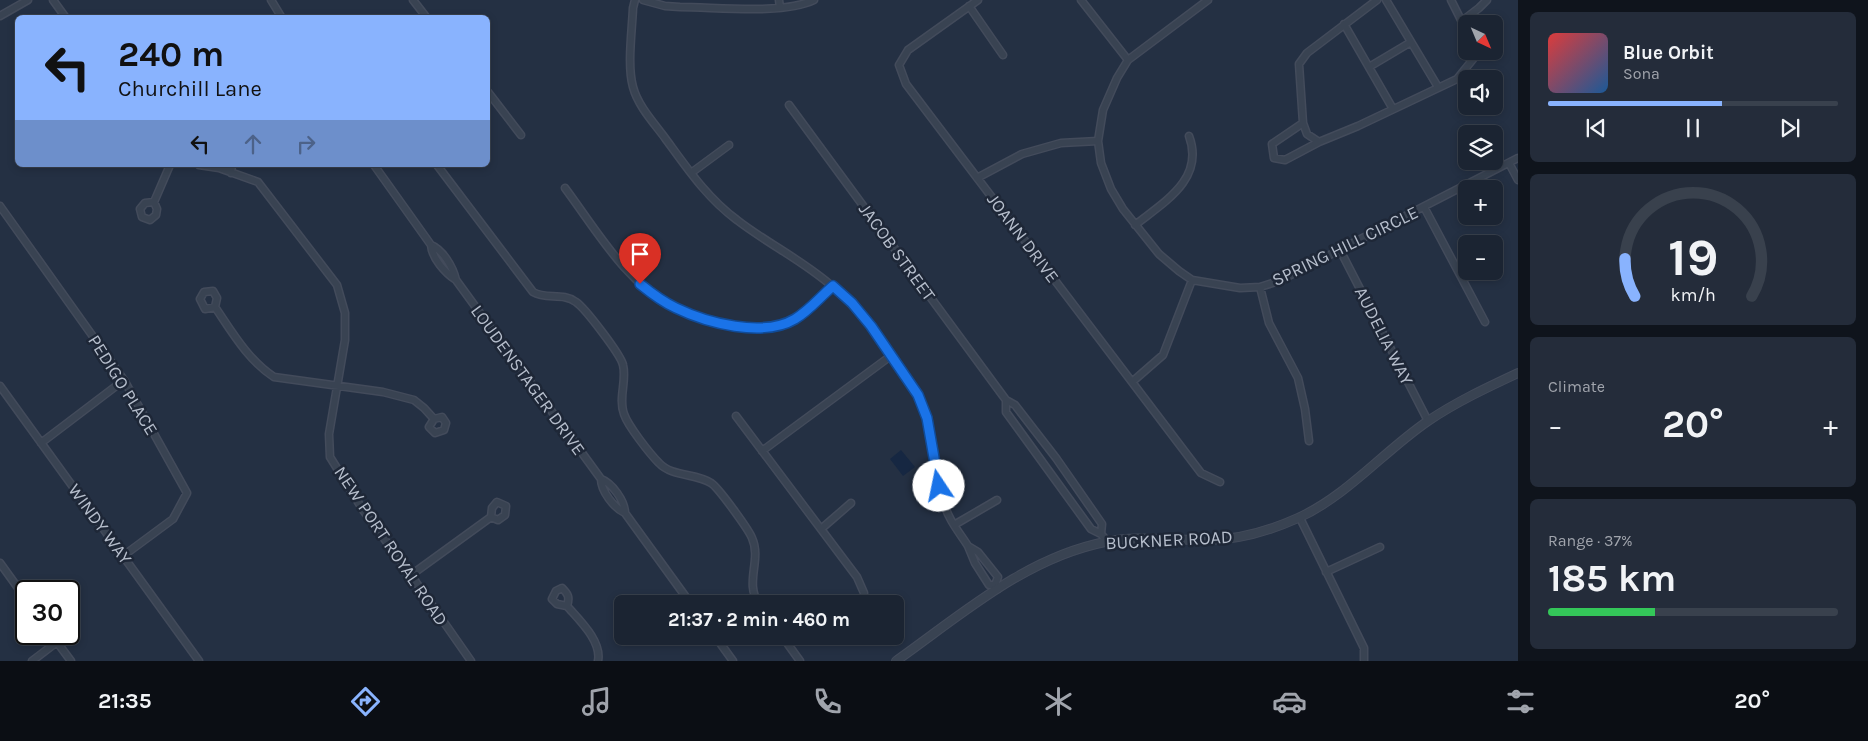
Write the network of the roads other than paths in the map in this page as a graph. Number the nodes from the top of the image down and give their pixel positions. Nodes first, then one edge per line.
1 (28, 0) edge
2 (53, 0) edge
3 (271, 0) edge
4 (413, 0) edge
5 (635, 0) edge
6 (643, 0) edge
7 (779, 0) edge
8 (814, 0) edge
9 (978, 0) edge
10 (1082, 0) edge
11 (1377, 0) edge
12 (1386, 0) edge
13 (1451, 0) edge
14 (1486, 0) edge
15 (1204, 1) edge
16 (969, 6) junction
17 (780, 8) junction
18 (278, 9) junction
19 (64, 15) edge
20 (281, 15) edge
21 (285, 15) edge
22 (425, 15) edge
23 (1459, 15) edge
24 (1470, 15) edge
25 (0, 16) edge
26 (1344, 24) junction
27 (1411, 42) junction
28 (1003, 55) dead end
29 (1128, 60) junction
30 (1472, 60) edge
31 (1369, 66) junction
32 (1438, 87) junction
33 (490, 95) edge
34 (789, 105) dead end
35 (1393, 109) junction
36 (1303, 123) junction
37 (521, 134) dead end
38 (1189, 136) dead end
39 (1098, 141) junction
40 (1319, 142) junction
41 (729, 145) dead end
42 (1518, 158) edge
43 (1509, 163) junction
44 (169, 167) edge
45 (216, 167) edge
46 (232, 167) edge
47 (375, 167) edge
48 (439, 167) edge
49 (231, 172) junction
50 (690, 173) junction
51 (977, 178) junction
52 (1518, 180) edge
53 (565, 188) dead end
54 (154, 202) dead end
55 (0, 206) edge
56 (1424, 207) junction
57 (1135, 225) junction
58 (1340, 250) junction
59 (1192, 280) junction
60 (833, 286) junction
61 (1260, 287) junction
62 (215, 307) dead end
63 (1485, 322) dead end
64 (892, 355) junction
65 (1518, 373) edge
66 (124, 380) junction
67 (1132, 382) junction
68 (0, 386) edge
69 (336, 386) junction
70 (1006, 400) junction
71 (736, 416) dead end
72 (434, 419) dead end
73 (1428, 421) junction
74 (1308, 441) dead end
75 (41, 443) junction
76 (762, 451) junction
77 (1220, 482) dead end
78 (997, 500) dead end
79 (851, 503) dead end
80 (491, 517) dead end
81 (1300, 518) junction
82 (954, 525) junction
83 (821, 529) junction
84 (1102, 534) junction
85 (1107, 542) junction
86 (968, 546) junction
87 (1380, 547) dead end
88 (123, 556) junction
89 (1, 565) edge
90 (1326, 572) junction
91 (411, 575) junction
92 (15, 584) edge
93 (996, 587) junction
94 (864, 593) dead end
95 (684, 595) edge
96 (755, 595) edge
97 (567, 606) dead end
98 (53, 645) edge
99 (59, 645) edge
100 (721, 645) edge
101 (788, 645) edge
102 (32, 661) edge
103 (71, 661) edge
104 (199, 661) edge
105 (471, 661) edge
106 (598, 661) edge
107 (733, 661) edge
108 (800, 661) edge
109 (896, 661) edge
110 (1364, 661) edge

1 - 25 street
2 - 19 street
3 - 18 street
4 - 22 street
5 - 50 street
6 - 17 street
7 - 17 street
8 - 17 street
9 - 16 street, JOANN DRIVE
10 - 29 street
11 - 26 street
12 - 27 street
13 - 23 street
14 - 24 street
15 - 29 street, SPRING HILL CIRCLE
16 - 28 street
16 - 51 street, JOANN DRIVE
18 - 20 street
18 - 21 street
26 - 31 street
26 - 36 street
27 - 31 street
27 - 32 street
29 - 39 street, SPRING HILL CIRCLE
30 - 32 street
31 - 35 street
32 - 35 street
33 - 37 street
34 - 70 street, JACOB STREET
35 - 40 street
36 - 40 street
36 - 40 street
38 - 57 street
39 - 51 street
39 - 57 street, SPRING HILL CIRCLE
41 - 50 street
42 - 43 street, SPRING HILL CIRCLE
43 - 52 street
43 - 56 street, SPRING HILL CIRCLE
44 - 54 street
45 - 49 street, NEW PORT ROYAL ROAD
46 - 49 street
47 - 95 street, LOUDENSTAGER DRIVE
48 - 96 street
49 - 69 street, NEW PORT ROYAL ROAD
50 - 60 street
51 - 67 street, JOANN DRIVE
53 - 60 street
55 - 66 street, PEDIGO PLACE
56 - 58 street, SPRING HILL CIRCLE
56 - 63 street
57 - 59 street, SPRING HILL CIRCLE
58 - 61 street, SPRING HILL CIRCLE
58 - 73 street, AUDELIA WAY
59 - 61 street, SPRING HILL CIRCLE
59 - 67 street
60 - 64 street
61 - 74 street
62 - 69 street
64 - 76 street
64 - 82 street
65 - 73 street, BUCKNER ROAD
66 - 75 street
66 - 88 street, PEDIGO PLACE
67 - 77 street, JOANN DRIVE
68 - 75 street, WINDY WAY
69 - 72 street
69 - 91 street, NEW PORT ROYAL ROAD
70 - 84 street, JACOB STREET
70 - 84 street, JACOB STREET
71 - 76 street
73 - 81 street, BUCKNER ROAD
75 - 88 street, WINDY WAY
76 - 83 street
78 - 82 street
79 - 83 street
80 - 91 street
81 - 85 street, BUCKNER ROAD
81 - 90 street
82 - 86 street
83 - 94 street
84 - 85 street, JACOB STREET
85 - 93 street, BUCKNER ROAD
86 - 93 street
86 - 93 street
87 - 90 street
88 - 104 street, WINDY WAY
89 - 92 street
90 - 110 street
91 - 105 street, NEW PORT ROYAL ROAD
93 - 109 street, BUCKNER ROAD
97 - 106 street
98 - 102 street
99 - 103 street
100 - 107 street
101 - 108 street

